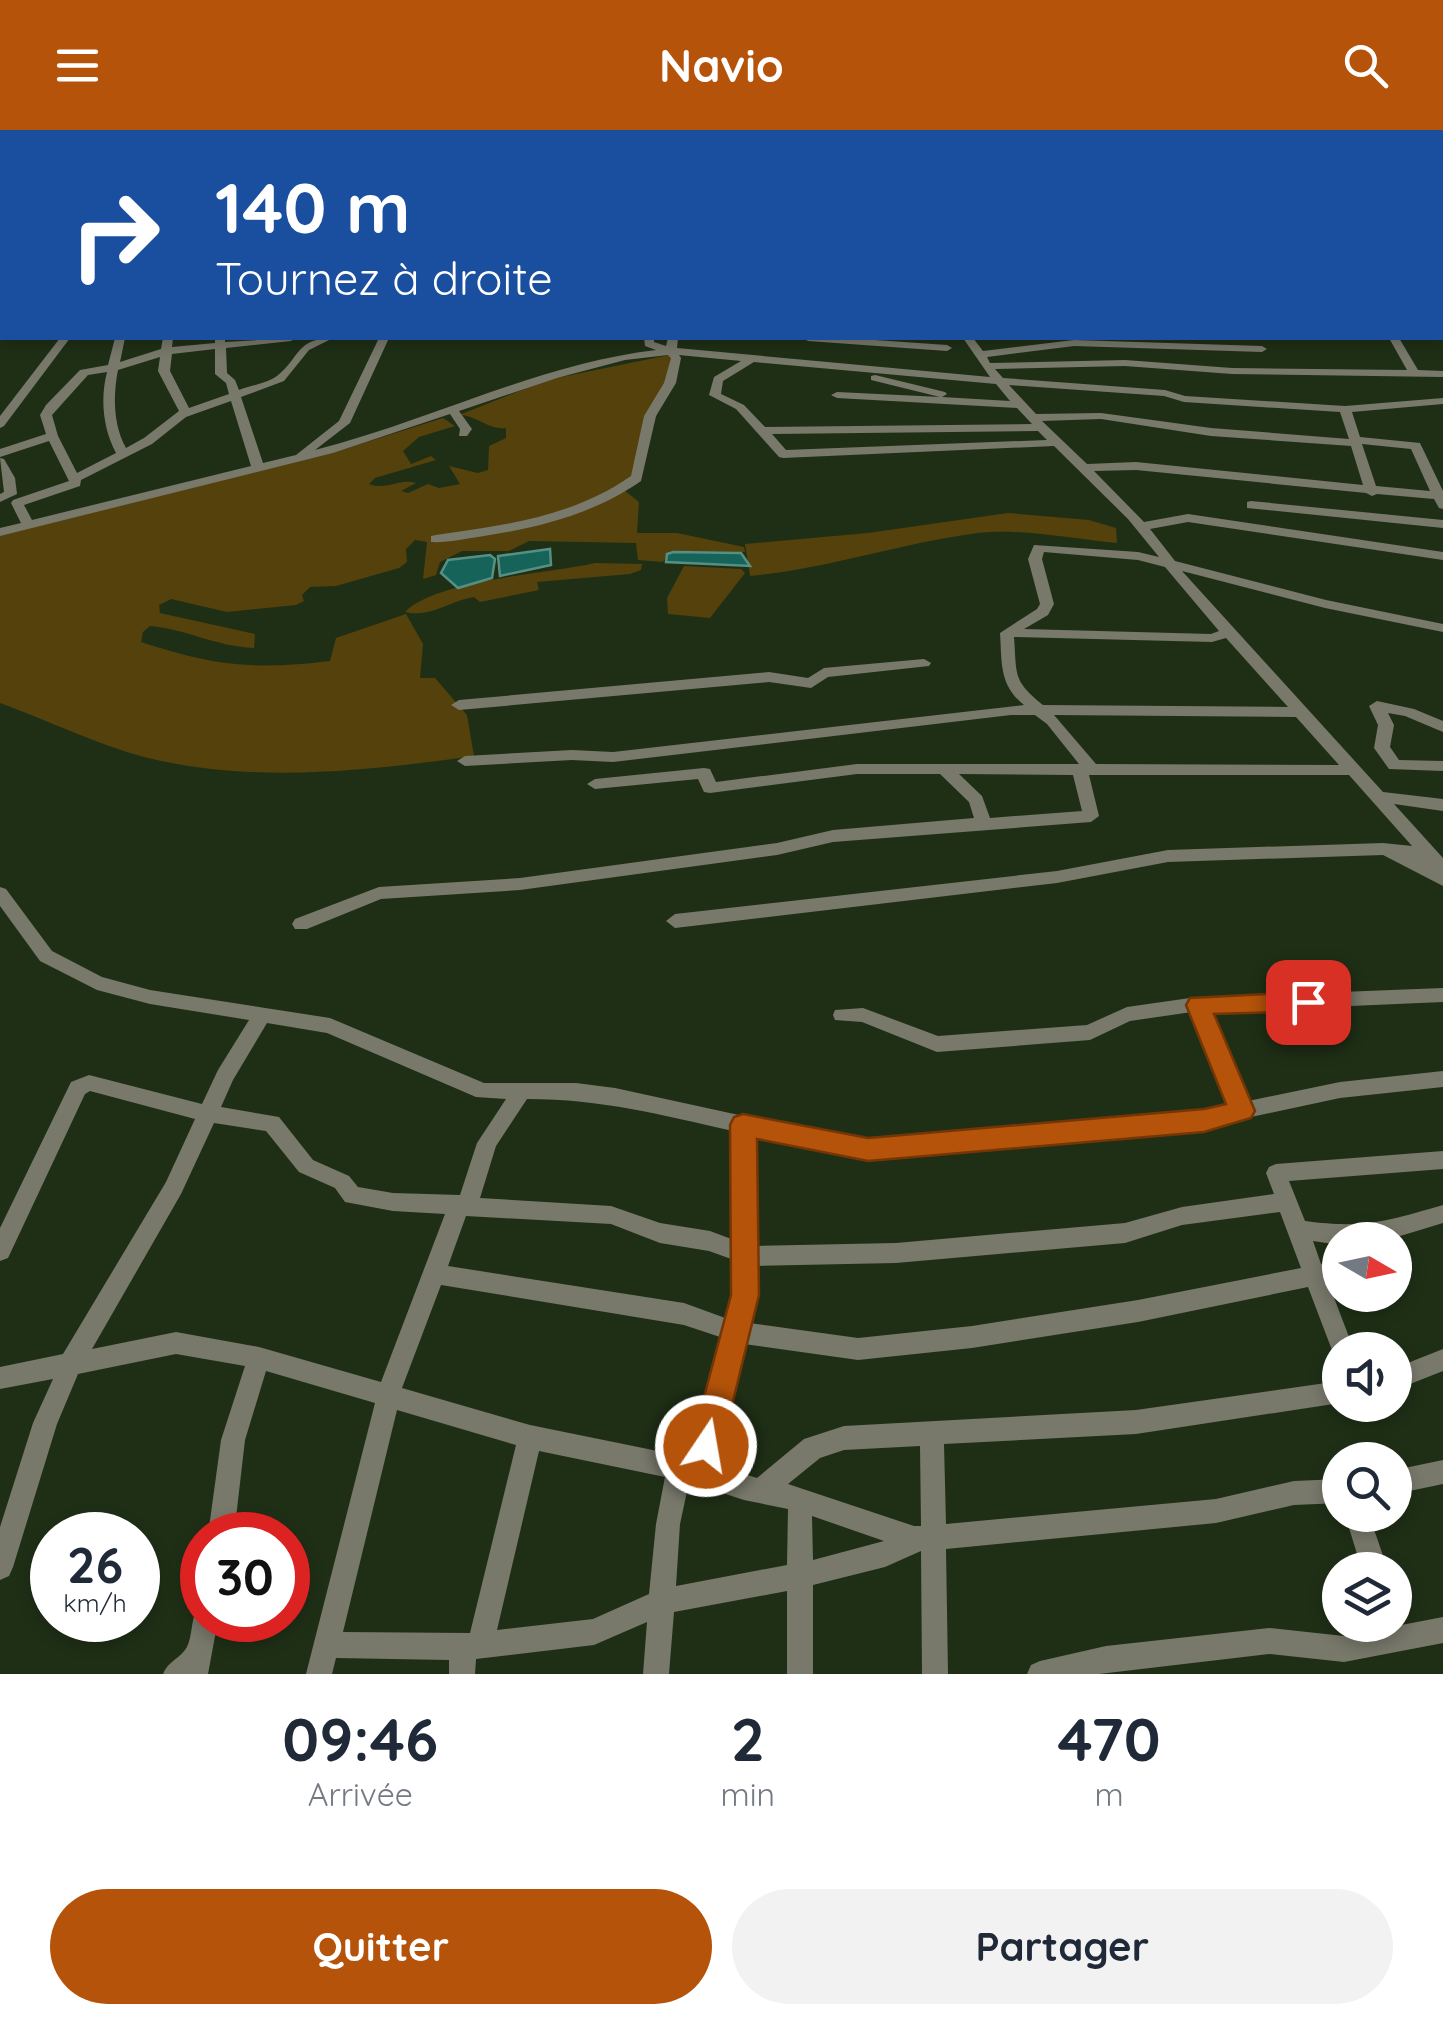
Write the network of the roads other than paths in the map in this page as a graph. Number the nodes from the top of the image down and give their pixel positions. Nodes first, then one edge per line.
1 (63, 340) edge
2 (120, 340) edge
3 (256, 340) edge
4 (323, 340) edge
5 (383, 340) edge
6 (836, 340) edge
7 (969, 340) edge
8 (1395, 340) edge
9 (220, 342) edge
10 (167, 344) edge
11 (669, 347) edge
12 (948, 348) dead end
13 (1262, 349) dead end
14 (755, 358) junction
15 (984, 361) junction
16 (116, 368) junction
17 (844, 368) junction
18 (221, 374) junction
19 (1415, 374) junction
20 (1443, 374) edge
21 (1001, 382) junction
22 (837, 395) dead end
23 (234, 397) junction
24 (954, 400) junction
25 (1443, 401) edge
26 (204, 406) junction
27 (1345, 409) junction
28 (454, 412) junction
29 (1027, 413) junction
30 (182, 415) junction
31 (0, 424) edge
32 (762, 430) junction
33 (463, 433) dead end
34 (52, 436) junction
35 (1053, 442) junction
36 (1356, 442) junction
37 (122, 452) junction
38 (0, 453) edge
39 (298, 457) junction
40 (0, 462) edge
41 (258, 468) junction
42 (1080, 468) junction
43 (74, 479) junction
44 (1372, 492) junction
45 (9, 498) edge
46 (1441, 501) edge
47 (1251, 506) dead end
48 (27, 523) junction
49 (1443, 524) edge
50 (1138, 527) junction
51 (0, 532) edge
52 (436, 539) dead end
53 (1443, 556) edge
54 (1174, 568) junction
55 (1443, 628) edge
56 (1230, 632) junction
57 (1007, 633) junction
58 (924, 662) dead end
59 (459, 705) dead end
60 (1038, 709) junction
61 (1302, 712) junction
62 (1443, 726) edge
63 (465, 761) dead end
64 (1395, 765) junction
65 (1443, 766) edge
66 (944, 769) junction
67 (1086, 770) junction
68 (1353, 770) junction
69 (596, 784) dead end
70 (1386, 798) junction
71 (1443, 805) edge
72 (980, 824) junction
73 (1383, 849) junction
74 (1427, 853) junction
75 (1443, 870) edge
76 (1443, 880) edge
77 (0, 893) edge
78 (674, 922) dead end
79 (301, 924) dead end
80 (1443, 995) edge
81 (1198, 1005) junction
82 (262, 1015) junction
83 (842, 1015) dead end
84 (1443, 1079) edge
85 (520, 1094) junction
86 (1242, 1111) junction
87 (209, 1114) junction
88 (743, 1125) junction
89 (1443, 1160) edge
90 (1286, 1202) junction
91 (464, 1204) junction
92 (1443, 1214) edge
93 (1412, 1224) edge
94 (1296, 1230) junction
95 (1322, 1233) edge
96 (0, 1251) edge
97 (748, 1256) junction
98 (436, 1274) junction
99 (1322, 1274) edge
100 (1313, 1276) junction
101 (735, 1332) junction
102 (1336, 1332) edge
103 (259, 1358) junction
104 (1443, 1360) edge
105 (72, 1361) junction
106 (1412, 1372) edge
107 (0, 1378) edge
108 (389, 1393) junction
109 (1322, 1395) edge
110 (932, 1434) junction
111 (530, 1437) junction
112 (690, 1470) junction
113 (1443, 1472) edge
114 (1412, 1478) edge
115 (761, 1492) junction
116 (1322, 1492) edge
117 (800, 1499) junction
118 (224, 1512) edge
119 (923, 1539) junction
120 (0, 1566) edge
121 (802, 1575) junction
122 (664, 1600) junction
123 (1443, 1630) edge
124 (1412, 1631) edge
125 (1365, 1642) edge
126 (326, 1646) junction
127 (469, 1655) edge
128 (197, 1664) edge
129 (176, 1674) edge
130 (319, 1674) edge
131 (656, 1674) edge
132 (800, 1674) edge
133 (935, 1674) edge
134 (1040, 1674) edge

1 - 31 street
2 - 16 street
3 - 9 street
4 - 23 street
5 - 39 street
6 - 12 street
7 - 15 street
8 - 19 street
9 - 10 street
9 - 18 street
10 - 16 street
10 - 30 street
11 - 14 street
11 - 28 street
11 - 52 street
13 - 15 street
14 - 17 street
14 - 32 street
15 - 19 street
15 - 21 street
16 - 34 street
16 - 37 street
17 - 21 street
17 - 24 street
18 - 23 street
18 - 26 street
19 - 20 street
21 - 24 street
21 - 27 street
21 - 29 street
22 - 24 street
23 - 26 street
23 - 41 street
24 - 29 street
25 - 27 street
26 - 30 street
27 - 36 street
28 - 33 street
28 - 39 street
29 - 32 street
29 - 35 street
29 - 36 street
30 - 37 street
32 - 35 street
34 - 38 street
34 - 43 street
35 - 42 street
36 - 44 street
36 - 46 street
37 - 43 street
39 - 41 street
40 - 45 street
41 - 48 street
42 - 44 street
42 - 50 street
43 - 45 street
44 - 46 street
45 - 48 street
47 - 49 street
48 - 51 street
50 - 53 street
50 - 54 street
54 - 55 street
54 - 56 street
54 - 57 street
56 - 57 street
56 - 61 street
57 - 60 street
58 - 59 street
60 - 61 street
60 - 63 street
60 - 67 street
61 - 68 street
62 - 64 street
64 - 65 street
64 - 70 street
66 - 67 street
66 - 69 street
66 - 72 street
67 - 68 street
67 - 72 street
68 - 70 street
70 - 71 street
70 - 74 street
72 - 79 street
73 - 74 street
73 - 76 street
73 - 78 street
74 - 75 street
77 - 82 street
80 - 81 street
81 - 83 street
81 - 86 street
82 - 85 street
82 - 87 street
84 - 86 street
85 - 88 street
85 - 91 street
86 - 88 street
87 - 91 street
87 - 96 street
87 - 105 street
88 - 97 street
89 - 90 street
90 - 94 street
90 - 97 street
91 - 97 street
91 - 98 street
92 - 93 street
94 - 95 street
94 - 100 street
97 - 101 street
98 - 101 street
98 - 108 street
99 - 100 street
100 - 101 street
100 - 102 street
101 - 112 street
103 - 105 street
103 - 108 street
103 - 118 street
104 - 106 street
105 - 107 street
105 - 120 street
108 - 111 street
108 - 126 street
109 - 110 street
110 - 115 street
110 - 119 street
111 - 112 street
111 - 127 street
112 - 115 street
112 - 122 street
113 - 114 street
115 - 117 street
116 - 119 street
117 - 119 street
117 - 121 street
119 - 121 street
119 - 133 street
121 - 122 street
121 - 132 street
122 - 127 street
122 - 131 street
123 - 124 street
125 - 134 street
126 - 127 street
126 - 130 street
128 - 129 street

